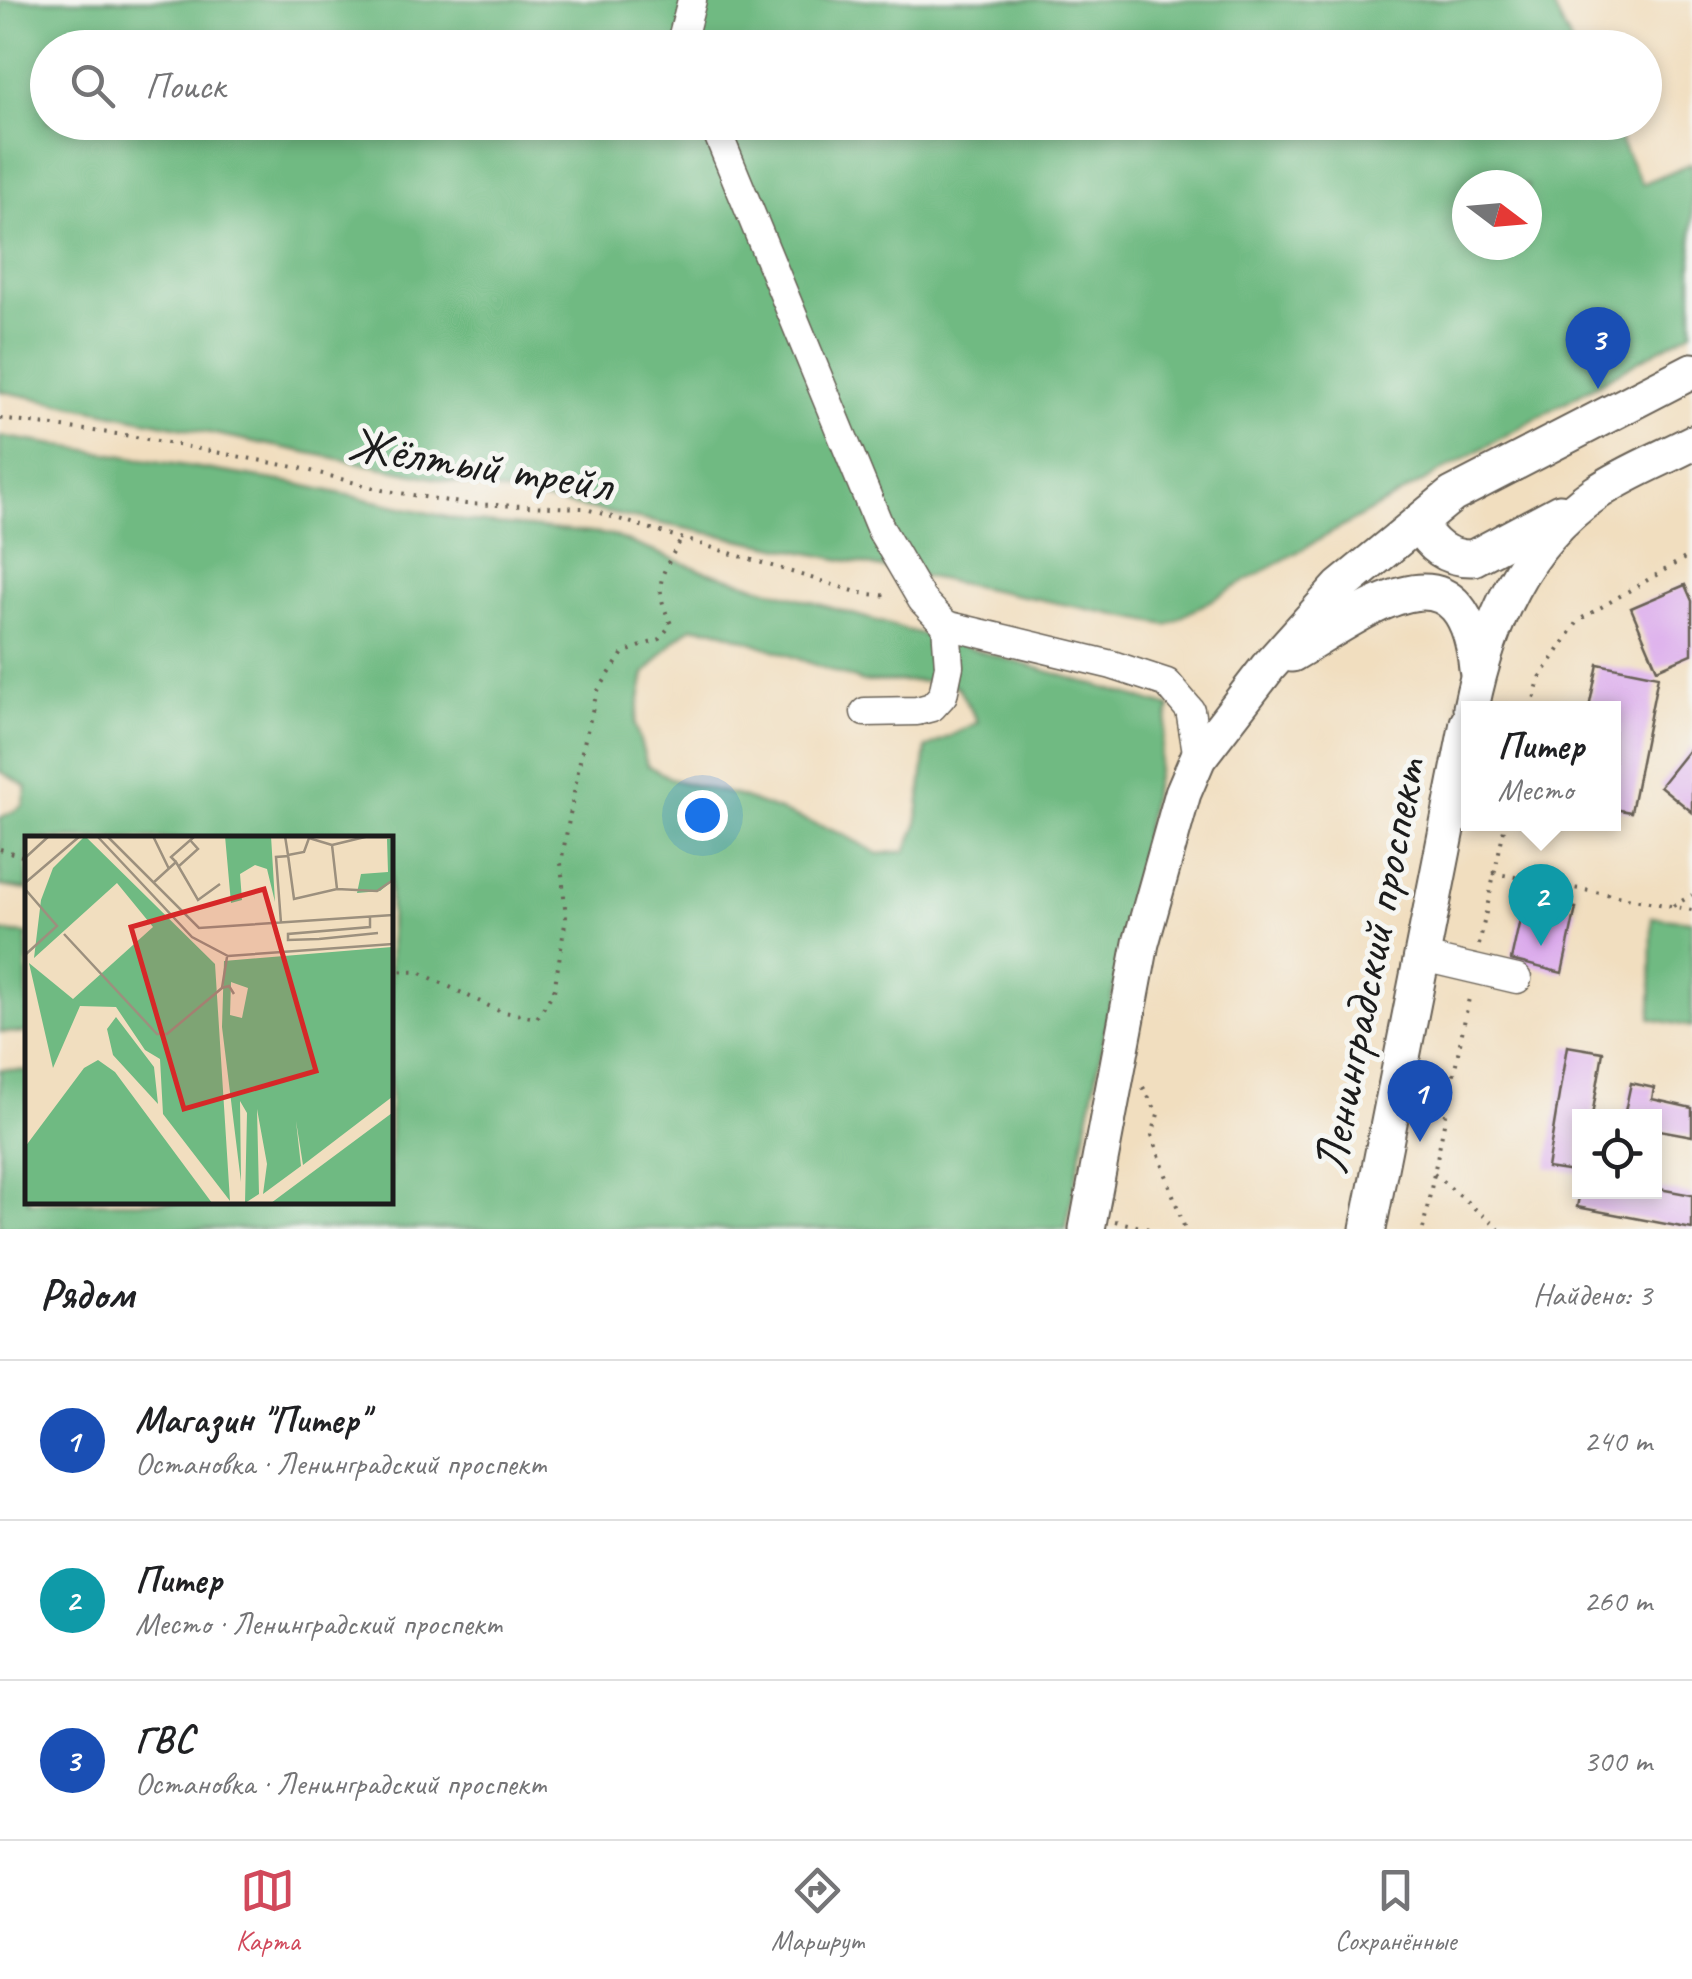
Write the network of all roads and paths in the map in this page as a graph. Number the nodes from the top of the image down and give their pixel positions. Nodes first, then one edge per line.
1 (692, 0) edge
2 (684, 30) edge
3 (720, 140) edge
4 (1692, 371) edge
5 (0, 419) edge
6 (1692, 443) edge
7 (1596, 493) junction
8 (1418, 523) junction
9 (681, 540) junction
10 (1692, 554) edge
11 (922, 600) junction
12 (946, 625) junction
13 (1268, 668) junction
14 (1475, 692) edge
15 (1534, 701) edge
16 (865, 712) dead end
17 (1198, 758) junction
18 (1461, 760) edge
19 (1503, 831) edge
20 (0, 849) edge
21 (25, 857) edge
22 (1493, 873) junction
23 (1692, 895) edge
24 (1673, 906) junction
25 (1692, 910) edge
26 (1423, 957) junction
27 (1475, 969) junction
28 (392, 971) edge
29 (1518, 979) dead end
30 (1118, 1062) junction
31 (1434, 1174) junction
32 (1087, 1229) edge
33 (1186, 1229) edge
34 (1368, 1229) edge
35 (1424, 1229) edge
36 (1499, 1229) edge

1 - 2 lane
3 - 11 lane
4 - 8 main road
5 - 9 path, Жёлтый трейл
6 - 7 main road
7 - 8 main road
7 - 14 main road
8 - 13 main road
9 - 11 path, Жёлтый трейл
9 - 28 path
10 - 15 path
11 - 12 lane
12 - 16 lane
12 - 17 lane
13 - 14 main road
13 - 17 main road
17 - 30 main road
18 - 26 main road, Ленинградский проспект
19 - 22 path
20 - 21 path
22 - 24 path
22 - 27 path
23 - 24 path
24 - 25 path
26 - 27 lane
26 - 34 main road, Ленинградский проспект
27 - 29 lane
27 - 31 path
30 - 32 main road
30 - 33 path
31 - 35 path
31 - 36 path

